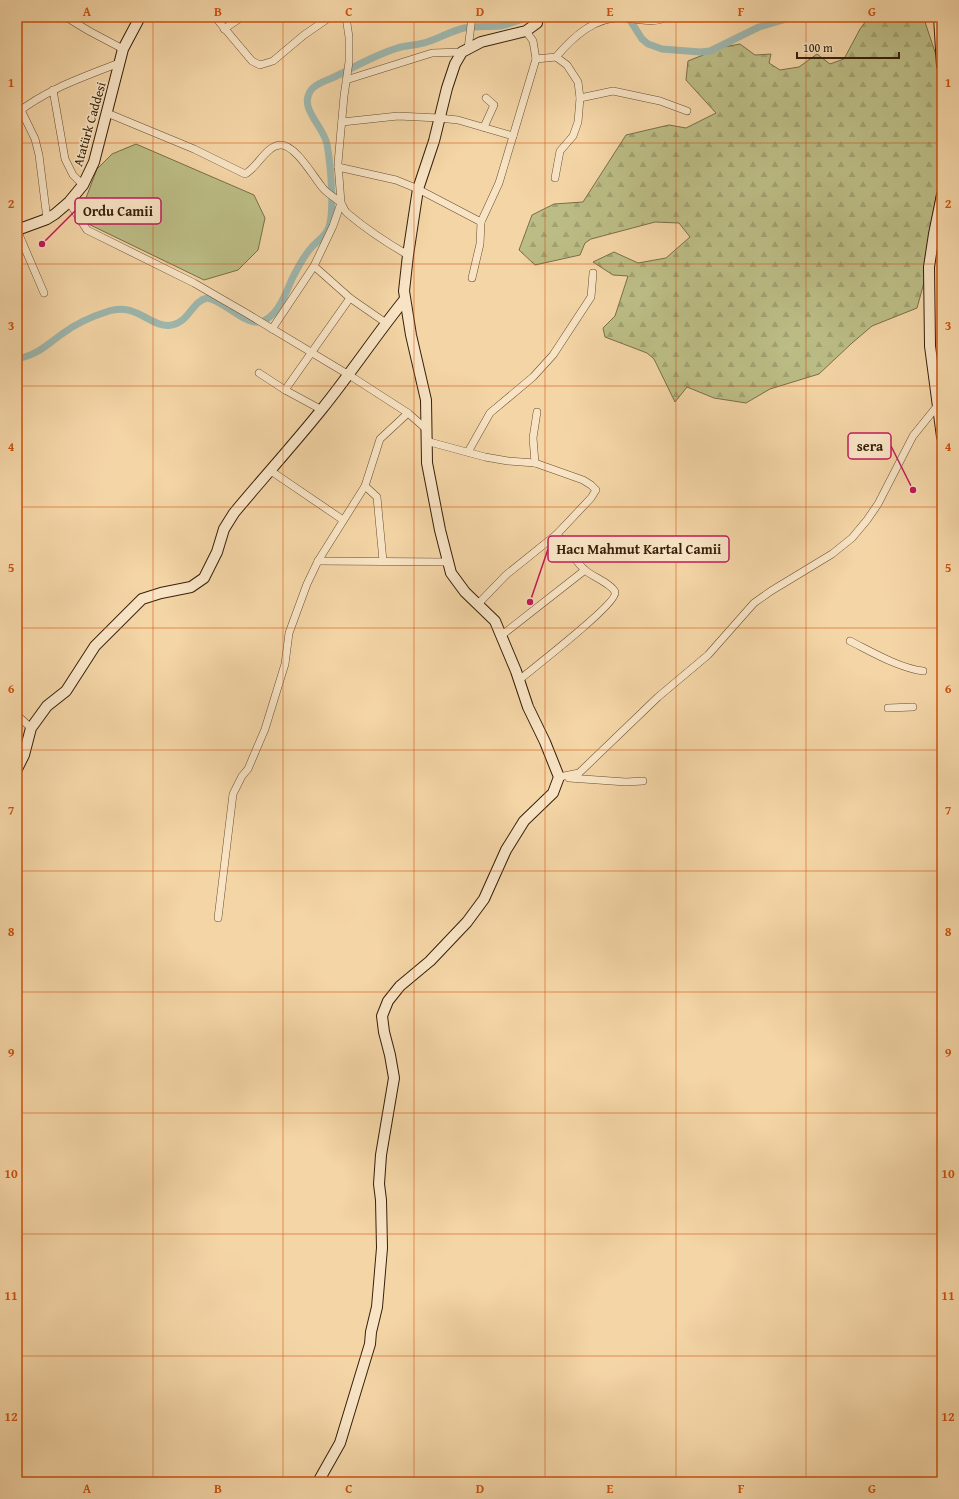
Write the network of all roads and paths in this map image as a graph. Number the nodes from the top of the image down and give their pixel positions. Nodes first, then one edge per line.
1 (66, 17) edge
2 (140, 17) edge
3 (215, 17) edge
4 (242, 17) edge
5 (330, 17) edge
6 (346, 17) edge
7 (536, 17) edge
8 (667, 17) edge
9 (939, 17) edge
10 (472, 18) edge
11 (623, 18) edge
12 (224, 29) junction
13 (526, 31) junction
14 (123, 49) junction
15 (465, 50) junction
16 (556, 57) junction
17 (536, 59) junction
18 (119, 63) junction
19 (942, 66) edge
20 (347, 77) junction
21 (53, 90) junction
22 (486, 98) dead end
23 (580, 98) junction
24 (19, 111) edge
25 (687, 111) dead end
26 (107, 113) junction
27 (439, 118) junction
28 (342, 122) junction
29 (484, 127) junction
30 (513, 136) junction
31 (338, 167) junction
32 (555, 178) dead end
33 (83, 185) junction
34 (418, 189) junction
35 (942, 195) edge
36 (69, 202) junction
37 (341, 203) junction
38 (47, 219) junction
39 (481, 222) junction
40 (17, 230) edge
41 (408, 255) junction
42 (314, 266) junction
43 (593, 273) dead end
44 (472, 278) dead end
45 (44, 293) dead end
46 (350, 298) junction
47 (405, 299) junction
48 (386, 323) junction
49 (272, 329) junction
50 (311, 353) junction
51 (259, 373) dead end
52 (349, 375) junction
53 (285, 390) junction
54 (938, 404) junction
55 (322, 410) junction
56 (537, 412) dead end
57 (408, 413) junction
58 (425, 428) junction
59 (942, 437) edge
60 (426, 441) junction
61 (468, 452) junction
62 (535, 463) junction
63 (271, 471) junction
64 (365, 486) junction
65 (343, 520) junction
66 (557, 534) junction
67 (318, 561) junction
68 (383, 562) junction
69 (448, 562) junction
70 (585, 570) junction
71 (478, 604) junction
72 (502, 635) junction
73 (850, 642) dead end
74 (923, 671) dead end
75 (519, 680) junction
76 (913, 707) dead end
77 (888, 708) dead end
78 (17, 715) edge
79 (31, 728) junction
80 (17, 769) edge
81 (559, 777) junction
82 (643, 781) dead end
83 (218, 918) dead end
84 (318, 1482) edge

1 - 14 street
2 - 14 street, Atatürk Caddesi
3 - 12 street
4 - 12 street
5 - 12 street
6 - 20 street
7 - 13 street
8 - 11 street
9 - 19 street
10 - 15 street
11 - 16 street
13 - 15 street
13 - 17 street
14 - 18 street, Atatürk Caddesi
15 - 20 street
15 - 27 street
16 - 17 street
16 - 23 street
17 - 30 street
18 - 21 street
18 - 26 street, Atatürk Caddesi
20 - 28 street
21 - 24 street
21 - 33 street
22 - 29 street
23 - 25 street
23 - 32 street
24 - 38 street
26 - 33 street, Atatürk Caddesi
26 - 37 street
27 - 28 street
27 - 29 street
27 - 34 street
28 - 31 street
29 - 30 street
30 - 39 street
31 - 34 street
31 - 37 street
33 - 36 street, Atatürk Caddesi
34 - 39 street
34 - 41 street
35 - 54 street
36 - 38 street, Atatürk Caddesi
36 - 49 street
37 - 41 street
37 - 42 street
38 - 40 street, Atatürk Caddesi
39 - 44 street
40 - 45 street
41 - 47 street
42 - 46 street
42 - 49 street
43 - 61 street
46 - 48 street
46 - 50 street
47 - 48 street
47 - 58 street
48 - 52 street
49 - 50 street
50 - 52 street
50 - 53 street
51 - 53 street
52 - 55 street
52 - 57 street
53 - 55 street
54 - 59 street
54 - 81 street
55 - 63 street
56 - 62 street
57 - 58 street
57 - 64 street
58 - 60 street
60 - 61 street
60 - 69 street
61 - 62 street
62 - 66 street
63 - 65 street
63 - 79 street
64 - 65 street
64 - 68 street
65 - 67 street
66 - 70 street
66 - 71 street
67 - 68 street
67 - 83 street
68 - 69 street
69 - 71 street
70 - 72 street
70 - 75 street
71 - 72 street
72 - 75 street
73 - 74 street
75 - 81 street
76 - 77 street
78 - 79 street
79 - 80 street
81 - 82 street
81 - 84 street

